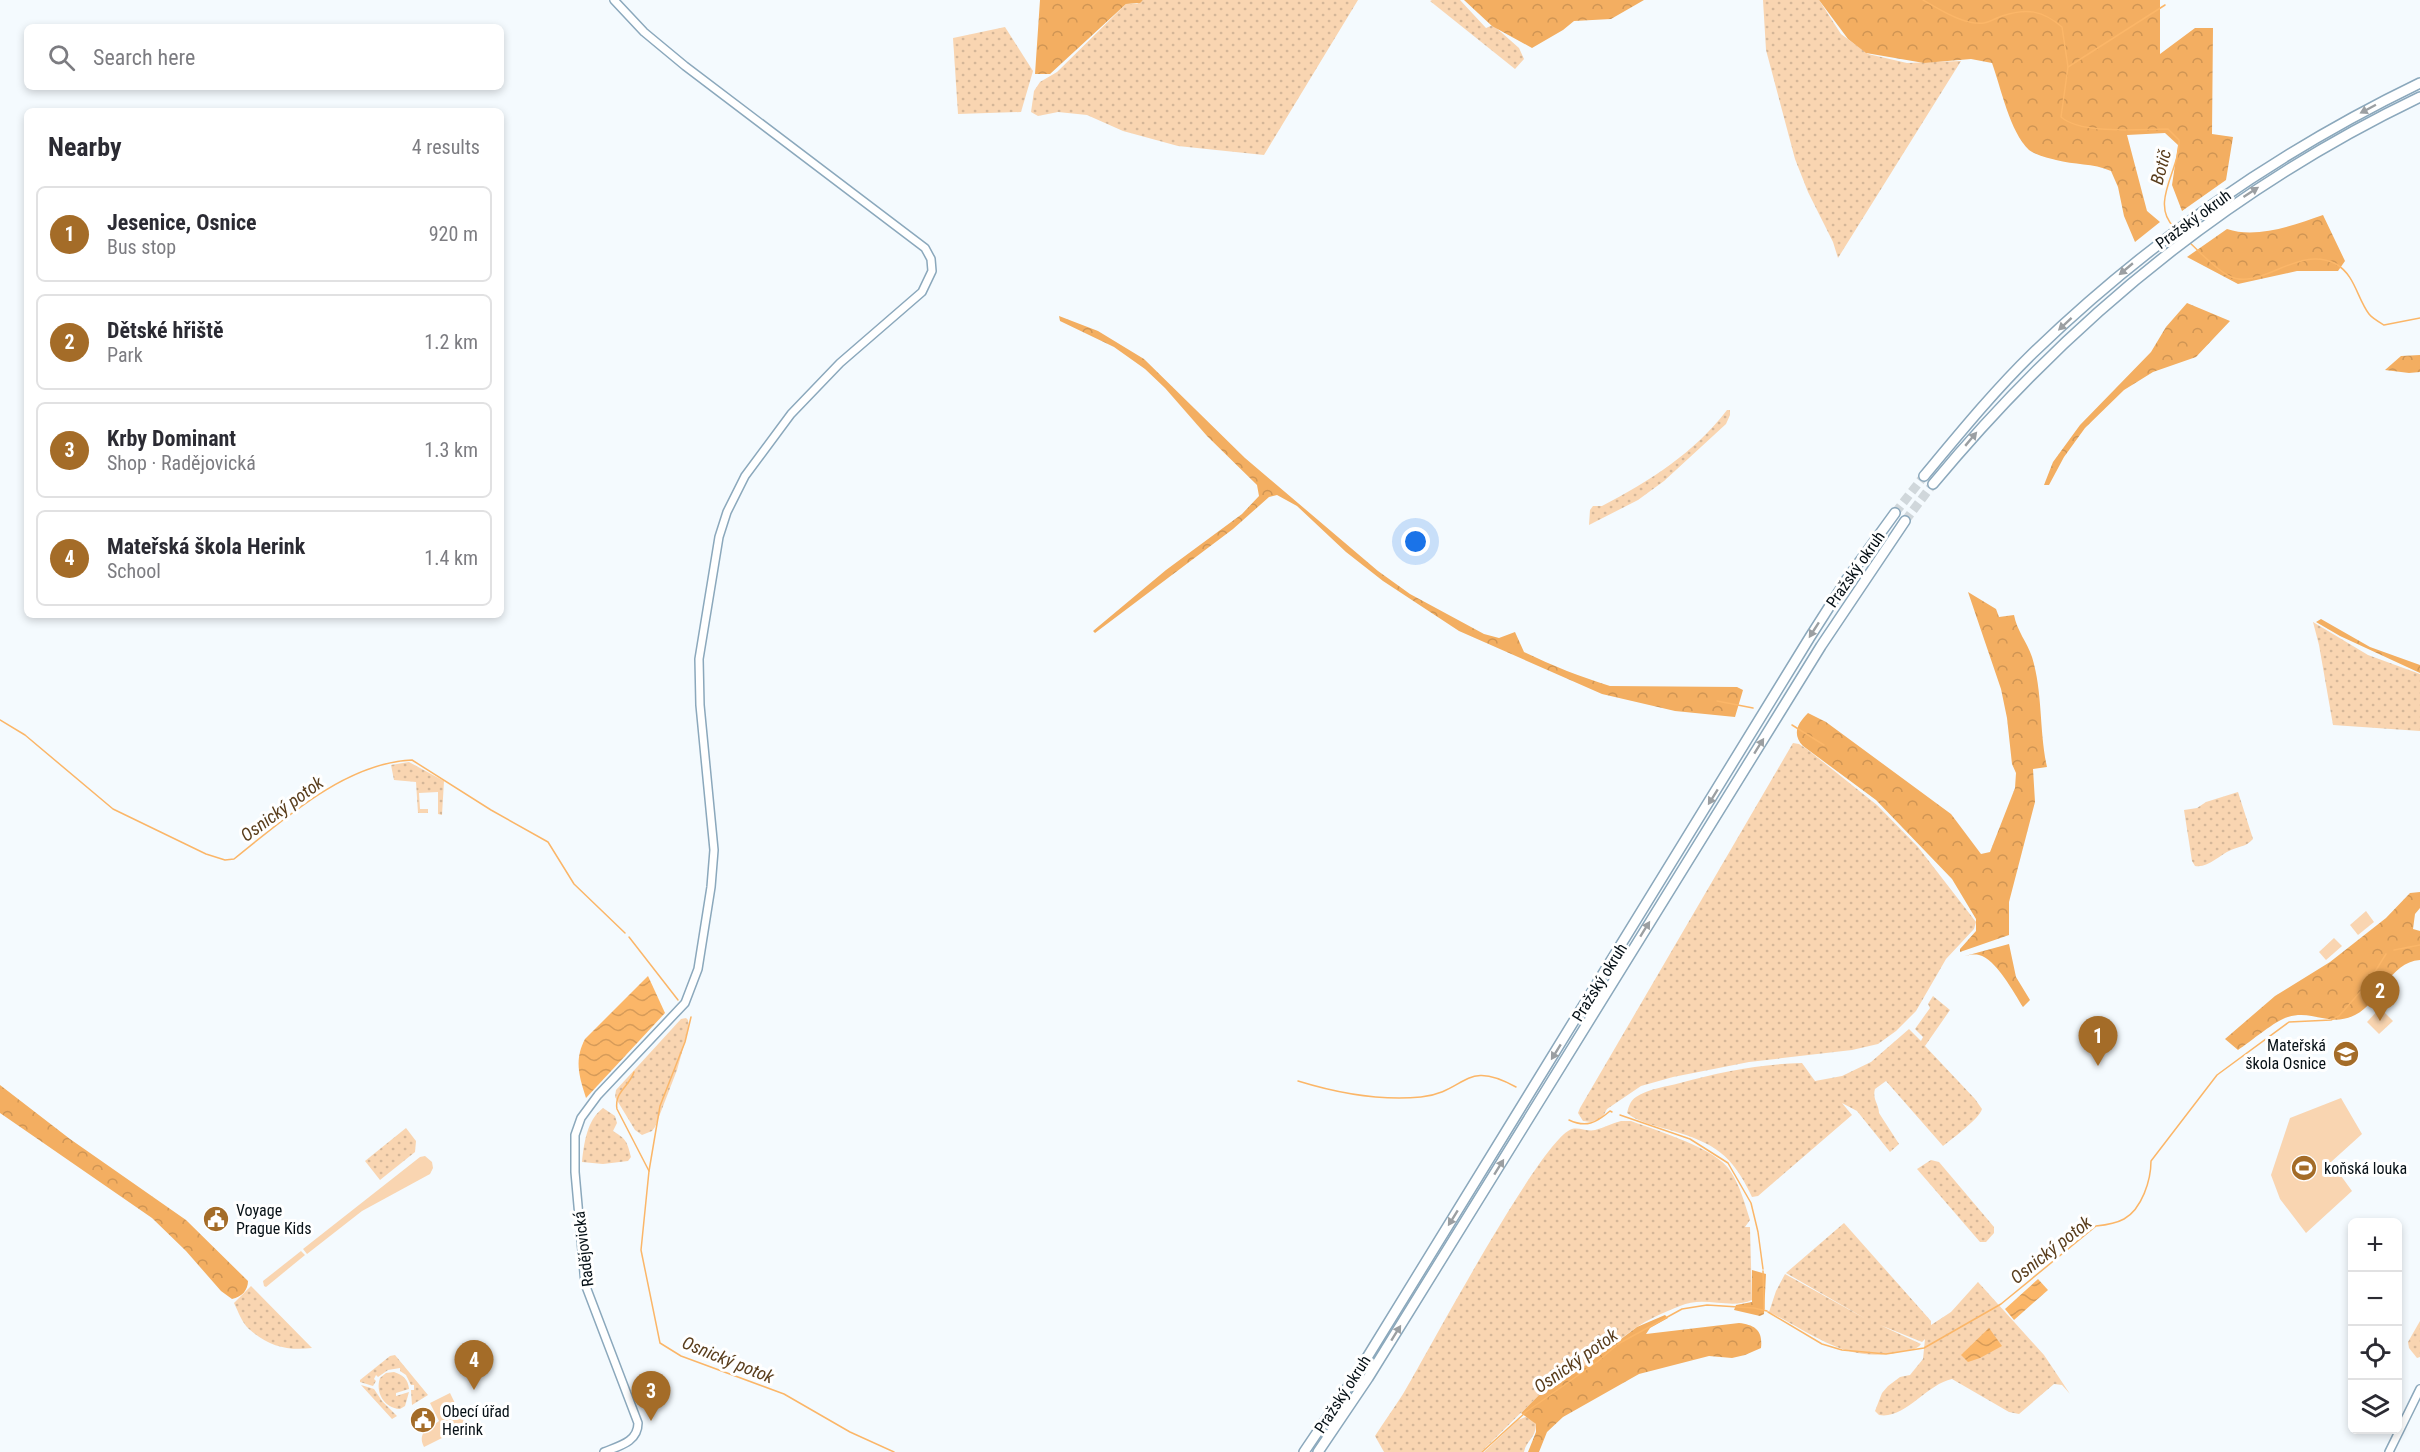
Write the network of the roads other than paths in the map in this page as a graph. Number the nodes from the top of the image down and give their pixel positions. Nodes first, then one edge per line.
1 (614, 0) edge
2 (2420, 83) edge
3 (2420, 96) edge
4 (1924, 476) tunnel mouth
5 (1933, 484) tunnel mouth
6 (1895, 513) tunnel mouth
7 (1905, 521) tunnel mouth
8 (2420, 1389) edge
9 (604, 1452) edge
10 (1304, 1452) edge
11 (1318, 1452) edge
12 (2389, 1452) edge

1 - 9 street, Radějovická
2 -> 4 highway, Pražský okruh
5 -> 3 highway, Pražský okruh
6 -> 10 highway, Pražský okruh
11 -> 7 highway, Pražský okruh
8 - 12 street

